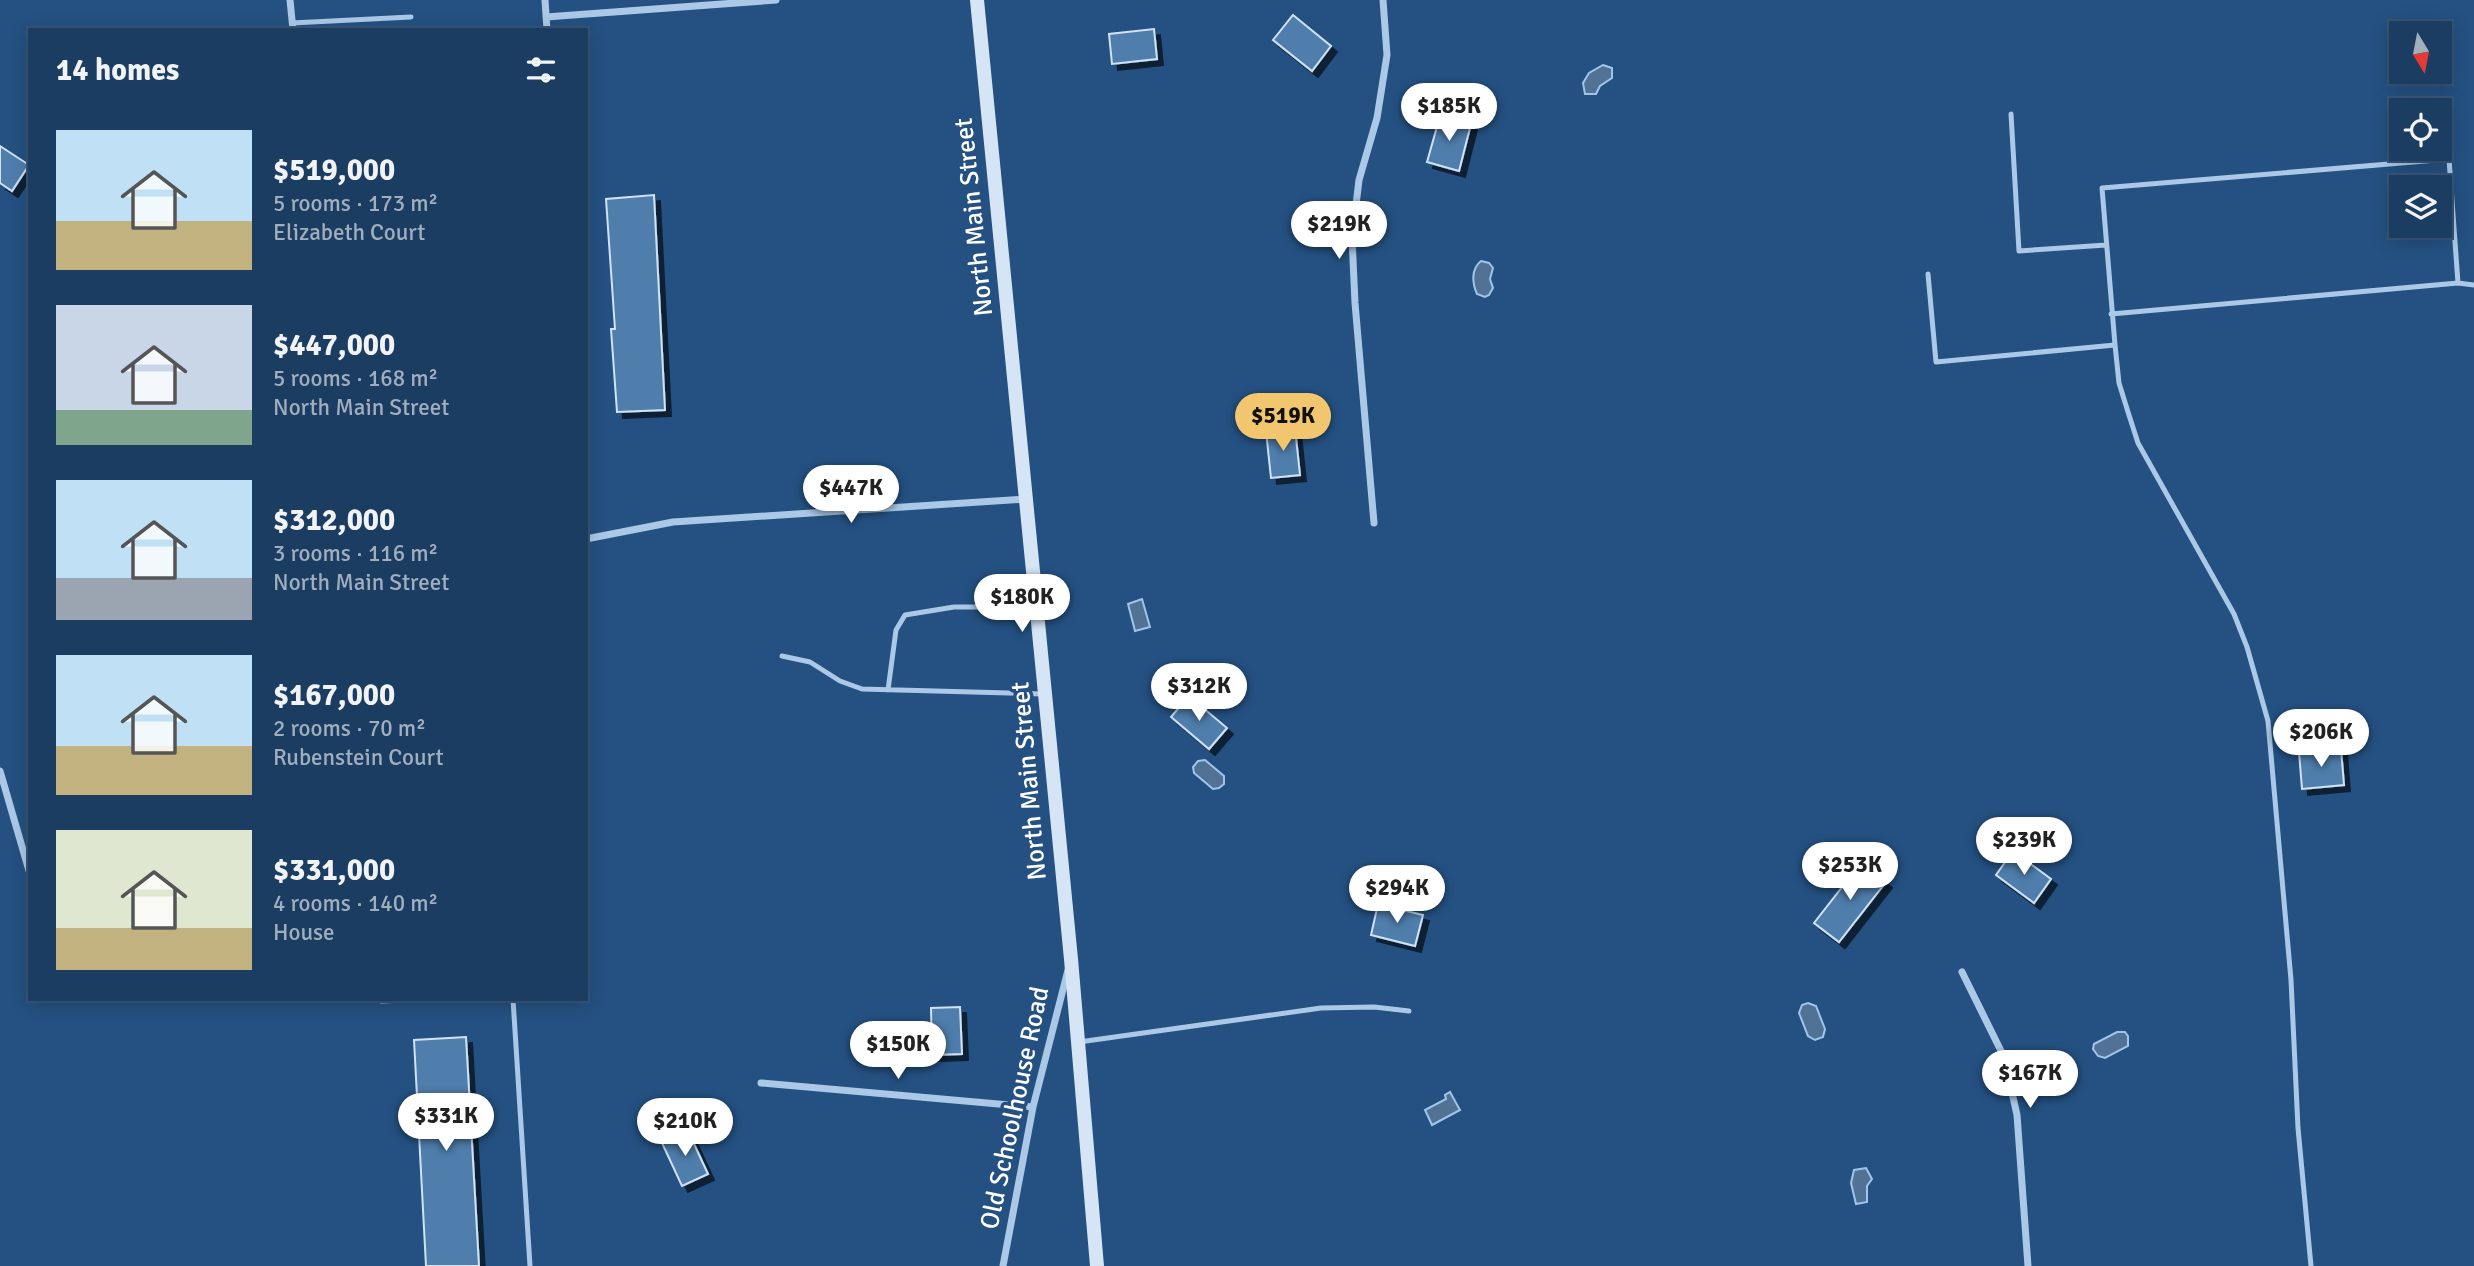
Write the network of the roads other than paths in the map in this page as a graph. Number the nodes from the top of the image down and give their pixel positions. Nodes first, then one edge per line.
1 (290, 0) edge
2 (545, 0) edge
3 (776, 0) edge
4 (977, 0) edge
5 (1383, 0) edge
6 (411, 17) dead end
7 (546, 17) junction
8 (293, 27) edge
9 (547, 28) edge
10 (2011, 114) dead end
11 (2106, 245) junction
12 (1928, 274) dead end
13 (2458, 283) junction
14 (2474, 285) edge
15 (2111, 314) junction
16 (2115, 345) junction
17 (1027, 499) junction
18 (1374, 523) dead end
19 (588, 539) edge
20 (1037, 598) junction
21 (782, 656) dead end
22 (888, 690) junction
23 (1046, 695) junction
24 (0, 771) edge
25 (28, 867) edge
26 (1071, 959) junction
27 (1962, 972) dead end
28 (513, 1001) edge
29 (1409, 1011) dead end
30 (1078, 1042) junction
31 (761, 1083) dead end
32 (1033, 1107) junction
33 (530, 1266) edge
34 (1003, 1266) edge
35 (1097, 1266) edge
36 (2028, 1266) edge
37 (2311, 1266) edge

1 - 8 street
2 - 7 street
3 - 7 street
4 - 17 main road, North Main Street
5 - 18 street
6 - 8 lane
7 - 9 street
10 - 11 lane
11 - 13 lane
11 - 15 lane
12 - 16 lane
13 - 14 lane
13 - 15 lane
15 - 16 lane
16 - 37 lane
17 - 19 street
17 - 20 main road, North Main Street
20 - 22 lane
20 - 23 main road, North Main Street
21 - 22 lane
22 - 23 lane
23 - 26 main road, North Main Street
24 - 25 street
26 - 30 main road, North Main Street
26 - 32 street, Old Schoolhouse Road
27 - 36 street
28 - 33 lane
29 - 30 lane
30 - 35 main road, North Main Street
31 - 32 street
32 - 34 street, Old Schoolhouse Road

